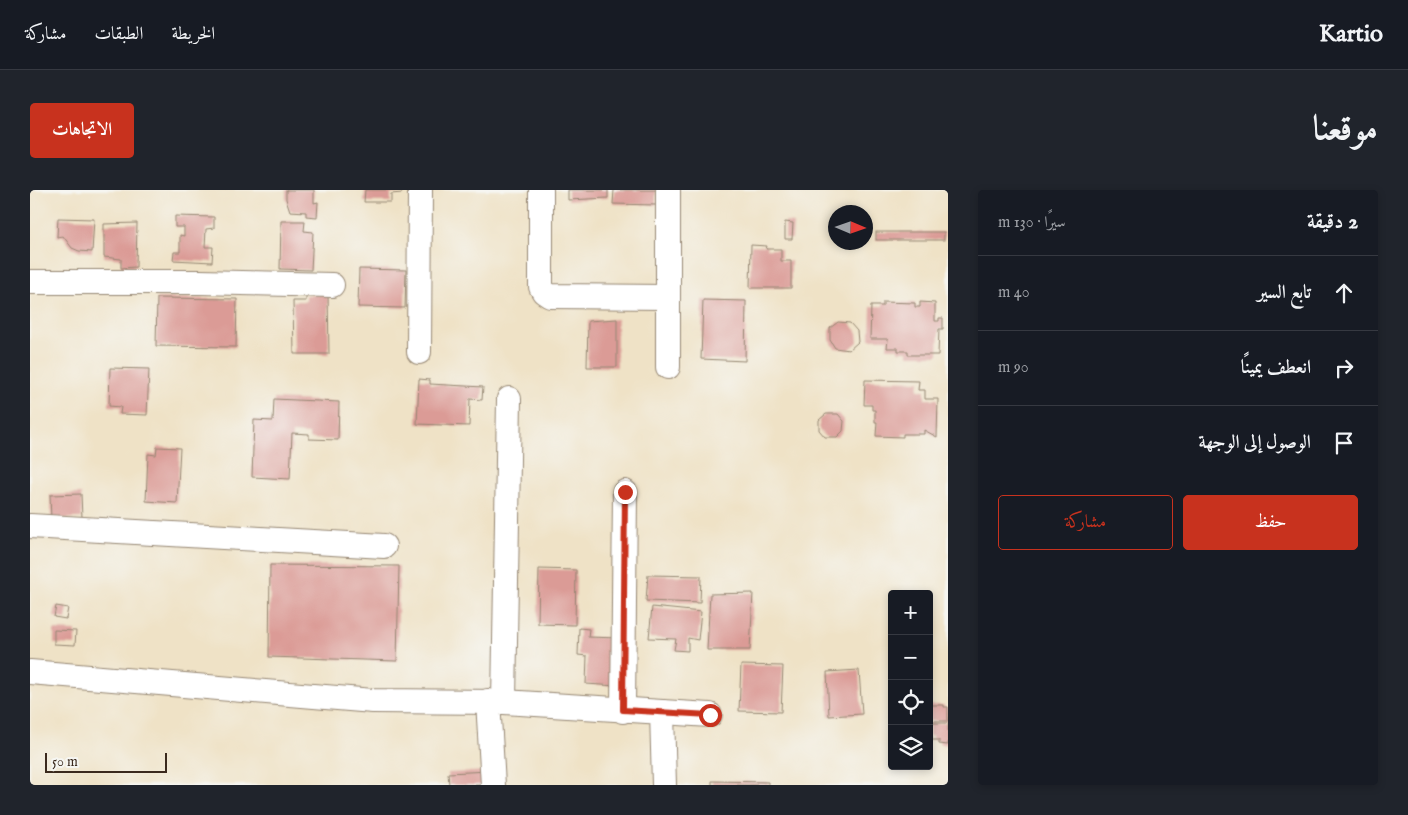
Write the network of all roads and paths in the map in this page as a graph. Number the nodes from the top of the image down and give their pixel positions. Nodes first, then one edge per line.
1 (420, 190) edge
2 (541, 190) edge
3 (668, 190) edge
4 (30, 282) edge
5 (332, 285) dead end
6 (668, 297) junction
7 (419, 352) dead end
8 (668, 367) dead end
9 (509, 399) dead end
10 (625, 492) dead end
11 (30, 526) edge
12 (384, 546) dead end
13 (30, 672) edge
14 (496, 701) junction
15 (623, 710) junction
16 (662, 712) junction
17 (710, 715) dead end
18 (493, 785) edge
19 (664, 785) edge

1 - 7 street
2 - 6 street
3 - 6 street
4 - 5 street
6 - 8 street
9 - 14 street
10 - 15 street
11 - 12 street
13 - 14 street
14 - 15 street
14 - 18 street
15 - 16 street
16 - 17 street
16 - 19 street

